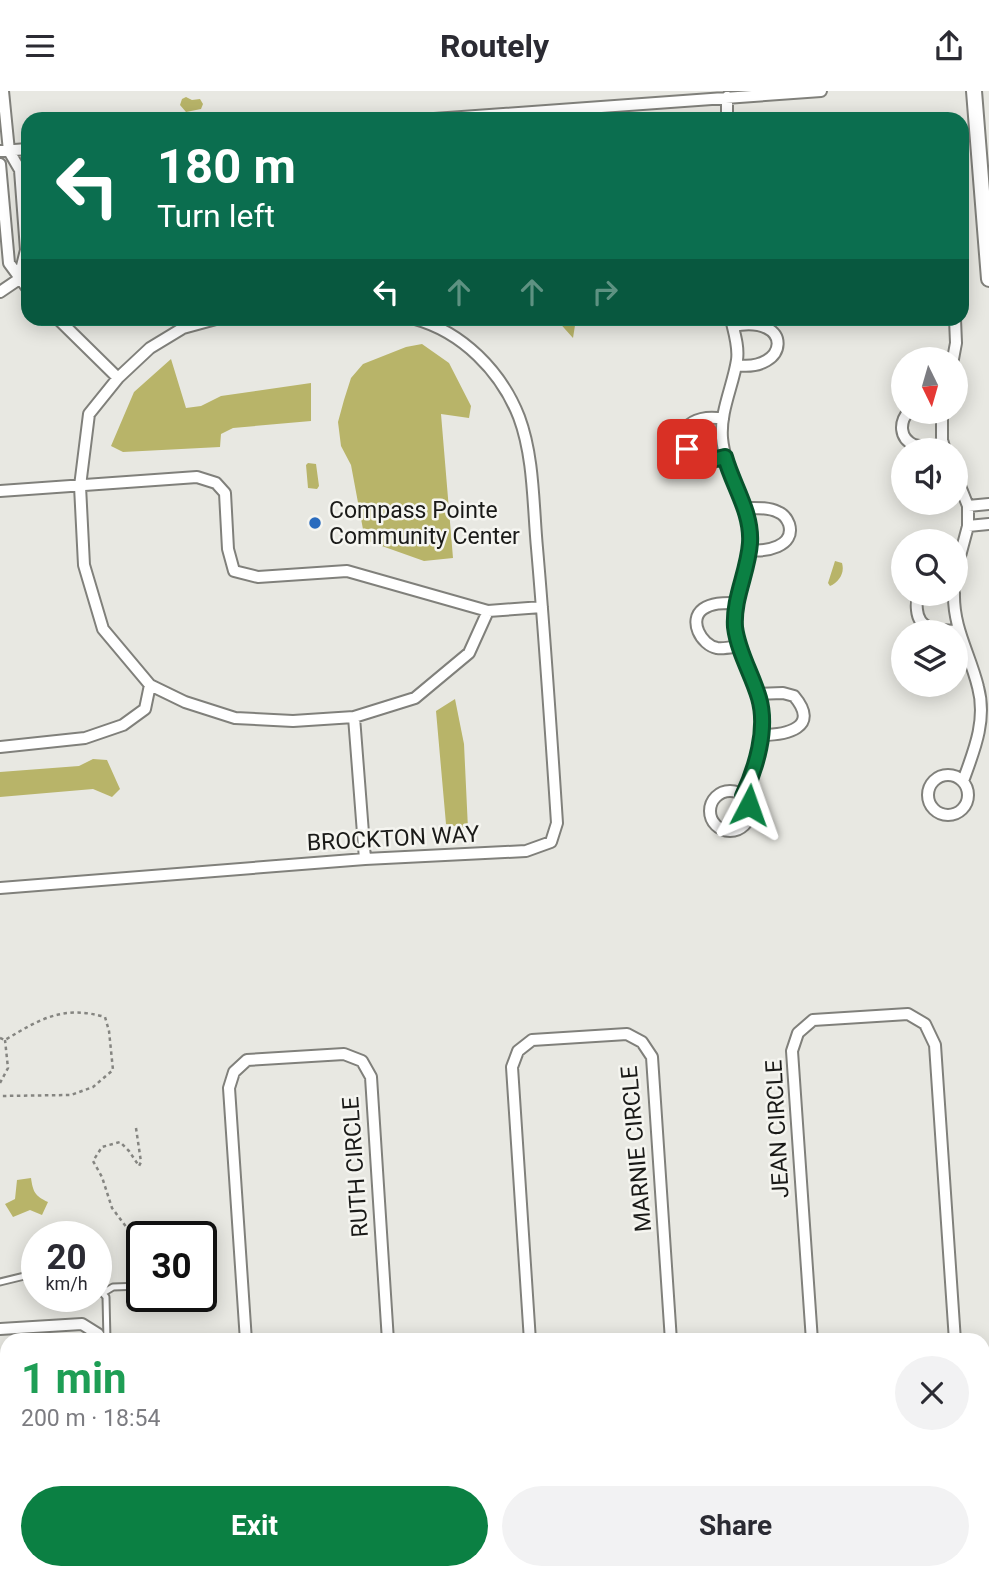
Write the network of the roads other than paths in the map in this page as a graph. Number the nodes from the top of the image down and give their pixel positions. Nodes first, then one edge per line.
1 (3, 91) edge
2 (821, 91) edge
3 (974, 91) edge
4 (674, 96) edge
5 (727, 97) junction
6 (506, 112) edge
7 (727, 112) edge
8 (5, 151) edge
9 (0, 164) edge
10 (986, 180) edge
11 (21, 185) edge
12 (21, 214) edge
13 (5, 216) junction
14 (21, 273) edge
15 (21, 276) edge
16 (989, 279) edge
17 (0, 292) edge
18 (65, 326) edge
19 (190, 326) edge
20 (433, 326) edge
21 (733, 326) edge
22 (767, 326) edge
23 (955, 326) edge
24 (955, 347) edge
25 (736, 365) junction
26 (118, 378) junction
27 (723, 419) junction
28 (725, 457) junction
29 (80, 486) junction
30 (0, 491) edge
31 (989, 504) edge
32 (968, 506) edge
33 (744, 508) junction
34 (968, 515) edge
35 (989, 524) edge
36 (968, 526) junction
37 (967, 529) edge
38 (749, 550) junction
39 (736, 603) junction
40 (542, 607) junction
41 (488, 611) junction
42 (739, 646) junction
43 (968, 658) edge
44 (150, 685) junction
45 (757, 694) junction
46 (354, 717) junction
47 (761, 735) junction
48 (0, 747) edge
49 (963, 781) dead end
50 (743, 796) dead end
51 (365, 859) junction
52 (0, 888) edge
53 (21, 1277) edge
54 (0, 1282) edge
55 (105, 1312) edge
56 (0, 1329) edge
57 (96, 1333) edge
58 (104, 1333) edge
59 (245, 1333) edge
60 (387, 1333) edge
61 (529, 1333) edge
62 (670, 1333) edge
63 (811, 1333) edge
64 (954, 1333) edge

1 - 8 street
2 - 5 street
3 - 10 street
4 - 5 street
4 - 6 street
5 - 7 street
8 - 9 street
8 - 11 street
9 - 13 street
10 - 16 street
12 - 13 street
13 - 14 street
15 - 17 street
18 - 26 street
19 - 26 street
20 - 40 street
21 - 25 street
22 - 25 street
23 - 24 street
25 - 27 street
26 - 29 street
27 - 28 street
27 - 28 street
28 - 33 street
29 - 30 street
29 - 41 street
29 - 44 street
31 - 32 street
33 - 38 street
33 - 38 street
34 - 36 street
35 - 36 street
36 - 37 street
38 - 39 street
39 - 42 street
39 - 42 street
40 - 41 street
40 - 51 street, BROCKTON WAY
41 - 46 street
42 - 45 street
43 - 49 street
44 - 46 street
44 - 48 street
45 - 47 street
45 - 47 street
46 - 51 street
47 - 50 street
51 - 52 street, BROCKTON WAY
53 - 54 lane
55 - 58 lane
56 - 57 street
59 - 60 street, RUTH CIRCLE
61 - 62 street, MARNIE CIRCLE
63 - 64 street, JEAN CIRCLE

